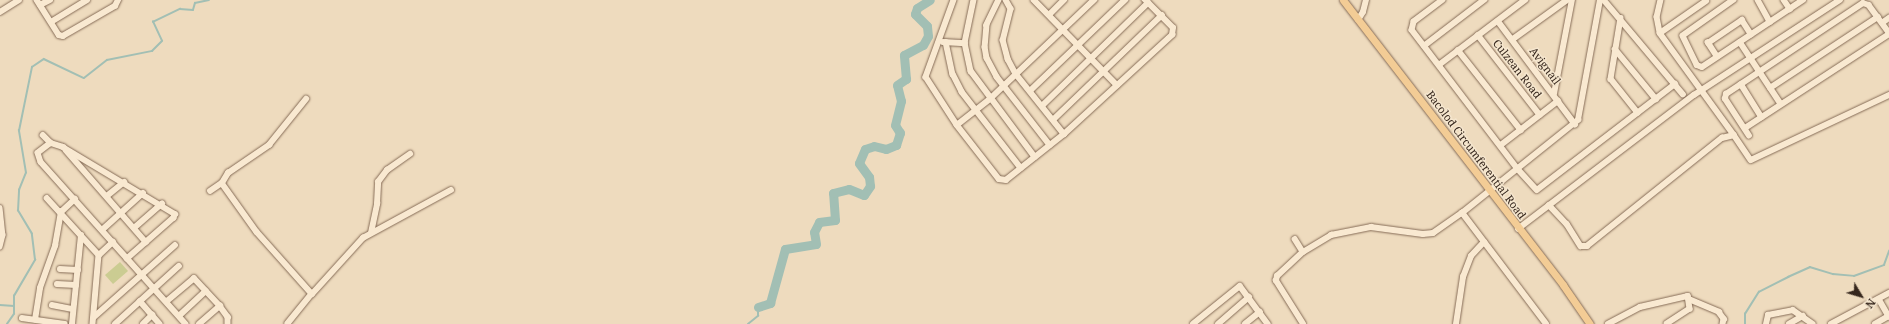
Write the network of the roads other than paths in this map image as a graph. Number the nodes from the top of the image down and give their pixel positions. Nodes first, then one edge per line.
1 (19, 0) edge
2 (50, 0) edge
3 (87, 0) edge
4 (118, 0) edge
5 (954, 0) edge
6 (974, 0) edge
7 (999, 0) edge
8 (1006, 0) edge
9 (1034, 0) edge
10 (1094, 0) edge
11 (1125, 0) edge
12 (1343, 0) edge
13 (1366, 0) edge
14 (1443, 0) edge
15 (1484, 0) edge
16 (1525, 0) edge
17 (1568, 0) edge
18 (1572, 0) edge
19 (1600, 0) edge
20 (1604, 0) edge
21 (1661, 0) edge
22 (1734, 0) edge
23 (1758, 0) edge
24 (1784, 0) edge
25 (1804, 0) edge
26 (1840, 0) edge
27 (1062, 1) edge
28 (1146, 1) edge
29 (1706, 1) edge
30 (39, 3) edge
31 (1790, 9) junction
32 (0, 12) edge
33 (1049, 15) junction
34 (1162, 15) junction
35 (1878, 17) junction
36 (1620, 18) junction
37 (1889, 18) edge
38 (1358, 20) junction
39 (1498, 21) junction
40 (51, 22) junction
41 (1770, 22) junction
42 (1882, 23) junction
43 (1064, 29) junction
44 (1660, 33) junction
45 (1889, 33) edge
46 (1751, 34) junction
47 (1478, 35) junction
48 (1513, 39) junction
49 (938, 42) junction
50 (946, 42) junction
51 (1740, 42) junction
52 (965, 43) junction
53 (1078, 45) junction
54 (1424, 46) junction
55 (1458, 50) junction
56 (1615, 50) junction
57 (1717, 57) junction
58 (1751, 58) junction
59 (1092, 59) junction
60 (1439, 65) junction
61 (1105, 72) junction
62 (1760, 72) junction
63 (1016, 74) junction
64 (1675, 84) junction
65 (1741, 84) junction
66 (1118, 85) junction
67 (1004, 86) junction
68 (1770, 88) junction
69 (1703, 90) junction
70 (1030, 91) junction
71 (1554, 94) junction
72 (1683, 94) dead end
73 (1889, 94) edge
74 (1656, 98) junction
75 (306, 99) dead end
76 (990, 99) junction
77 (1558, 100) junction
78 (1781, 104) junction
79 (1042, 106) junction
80 (976, 111) junction
81 (1638, 113) junction
82 (1540, 115) junction
83 (1762, 117) junction
84 (1053, 120) junction
85 (1575, 124) junction
86 (957, 125) junction
87 (1744, 128) junction
88 (1521, 130) junction
89 (1064, 134) junction
90 (43, 135) dead end
91 (1734, 135) junction
92 (1749, 136) dead end
93 (51, 143) junction
94 (1050, 145) junction
95 (1501, 145) junction
96 (63, 147) junction
97 (410, 154) dead end
98 (1035, 157) junction
99 (1021, 168) junction
100 (1518, 169) junction
101 (124, 182) junction
102 (222, 183) junction
103 (451, 190) dead end
104 (210, 191) dead end
105 (1490, 191) junction
106 (143, 193) junction
107 (107, 196) junction
108 (47, 198) dead end
109 (75, 199) junction
110 (162, 204) junction
111 (1549, 205) junction
112 (0, 212) edge
113 (61, 212) junction
114 (122, 212) junction
115 (1462, 212) junction
116 (134, 228) junction
117 (1518, 229) junction
118 (102, 230) junction
119 (371, 233) junction
120 (81, 235) junction
121 (1295, 238) dead end
122 (113, 242) junction
123 (146, 242) junction
124 (1484, 242) junction
125 (175, 245) dead end
126 (0, 247) edge
127 (1303, 252) junction
128 (99, 255) junction
129 (127, 259) junction
130 (179, 266) dead end
131 (60, 269) dead end
132 (78, 270) junction
133 (141, 274) junction
134 (57, 284) dead end
135 (76, 285) junction
136 (155, 288) junction
137 (206, 291) junction
138 (1889, 293) edge
139 (312, 294) junction
140 (1249, 297) junction
141 (1689, 299) junction
142 (1879, 299) junction
143 (140, 301) junction
144 (167, 302) junction
145 (52, 305) dead end
146 (220, 306) junction
147 (73, 309) junction
148 (1260, 312) junction
149 (152, 315) junction
150 (180, 316) junction
151 (1803, 316) junction
152 (1889, 316) edge
153 (94, 317) junction
154 (22, 318) dead end
155 (35, 320) junction
156 (1611, 323) edge
157 (65, 324) edge
158 (72, 324) edge
159 (93, 324) edge
160 (115, 324) edge
161 (143, 324) edge
162 (160, 324) edge
163 (186, 324) edge
164 (199, 324) edge
165 (228, 324) edge
166 (288, 324) edge
167 (1193, 324) edge
168 (1218, 324) edge
169 (1246, 324) edge
170 (1268, 324) edge
171 (1304, 324) edge
172 (1456, 324) edge
173 (1546, 324) edge
174 (1590, 324) edge
175 (1667, 324) edge
176 (1723, 324) edge
177 (1766, 324) edge
178 (1789, 324) edge
179 (1814, 324) edge
180 (1831, 324) edge
181 (1875, 324) edge

1 - 32 street
2 - 30 street
3 - 40 street
4 - 40 street
5 - 49 street
6 - 52 street
7 - 67 street
8 - 63 street
9 - 33 street
10 - 43 street
11 - 53 street
12 - 38 main road, Bacolod Circumferential Road
13 - 38 street
14 - 54 street
15 - 54 street
16 - 39 street
17 - 48 street
18 - 71 street
19 - 85 street
20 - 36 street
21 - 44 street
22 - 57 street
23 - 41 street
24 - 31 street
25 - 31 street
26 - 58 street
27 - 33 street
28 - 34 street
28 - 59 street
29 - 44 street
30 - 40 street
31 - 41 street
33 - 43 street
34 - 61 street
34 - 66 street
35 - 42 street
35 - 62 street
35 - 68 street
36 - 56 street
36 - 64 street
37 - 42 street
38 - 105 main road, Bacolod Circumferential Road
39 - 47 street
39 - 48 street, Avignail
41 - 46 street
42 - 45 street
43 - 53 street
43 - 63 street
44 - 69 street
45 - 78 street
46 - 51 street
46 - 57 street
47 - 55 street
47 - 82 street, Culzean Road
48 - 71 street, Avignail
49 - 50 street
49 - 86 street
50 - 52 street
50 - 80 street
51 - 57 street
51 - 58 street
52 - 76 street
53 - 59 street
53 - 70 street
54 - 60 street
55 - 60 street
55 - 88 street
56 - 74 street
56 - 81 street
58 - 62 street
58 - 69 street
59 - 61 street
59 - 79 street
60 - 95 street
61 - 66 street
61 - 84 street
62 - 65 street
62 - 68 street
63 - 67 street
63 - 70 street
64 - 72 street
64 - 74 street
65 - 83 street
65 - 87 street
66 - 89 street
67 - 76 street
67 - 94 street
68 - 78 street
69 - 91 street
69 - 111 street
70 - 79 street
71 - 77 street, Avignail
73 - 91 street
74 - 81 street
75 - 102 street
76 - 80 street
76 - 98 street
77 - 82 street
77 - 85 street, Avignail
78 - 83 street
79 - 84 street
80 - 86 street
80 - 99 street
81 - 100 street
82 - 88 street
83 - 87 street
84 - 89 street
85 - 100 street
86 - 99 street
87 - 92 street
88 - 95 street
89 - 94 street
90 - 93 street
91 - 111 street
93 - 96 street
93 - 109 street
94 - 98 street
95 - 100 street
96 - 101 street
96 - 107 street
97 - 119 street
98 - 99 street
100 - 105 street
101 - 106 street
101 - 107 street
102 - 104 street
102 - 139 street
103 - 119 street
105 - 115 street
105 - 117 main road, Bacolod Circumferential Road
106 - 110 street
106 - 114 street
107 - 114 street
108 - 113 street
109 - 113 street
109 - 118 street
110 - 116 street
110 - 123 street
111 - 117 street
112 - 126 street
113 - 120 street
113 - 155 street
114 - 116 street
114 - 118 street
115 - 124 street
115 - 127 street
116 - 123 street
117 - 174 main road, Bacolod Circumferential Road
118 - 122 street
119 - 139 street
120 - 128 street
120 - 132 street
121 - 127 street
122 - 128 street
122 - 129 street
123 - 129 street
124 - 172 street
124 - 173 street
125 - 133 street
127 - 171 street
128 - 153 street
129 - 133 street
130 - 136 street
131 - 132 street
132 - 135 street
133 - 136 street
133 - 153 street
134 - 135 street
135 - 147 street
136 - 143 street
136 - 144 street
137 - 144 street
137 - 146 street
137 - 150 street
138 - 142 street
139 - 166 street
140 - 148 street
140 - 167 street
140 - 168 street
141 - 156 street
141 - 175 street
141 - 176 street
142 - 152 street
142 - 180 street
143 - 149 street
143 - 160 street
144 - 150 street
145 - 147 street
146 - 164 street
146 - 165 street
147 - 158 street
148 - 169 street
148 - 170 street
149 - 161 street
149 - 162 street
150 - 163 street
151 - 177 street
151 - 178 street
151 - 179 street
152 - 181 street
153 - 159 street
154 - 155 street
155 - 157 street

